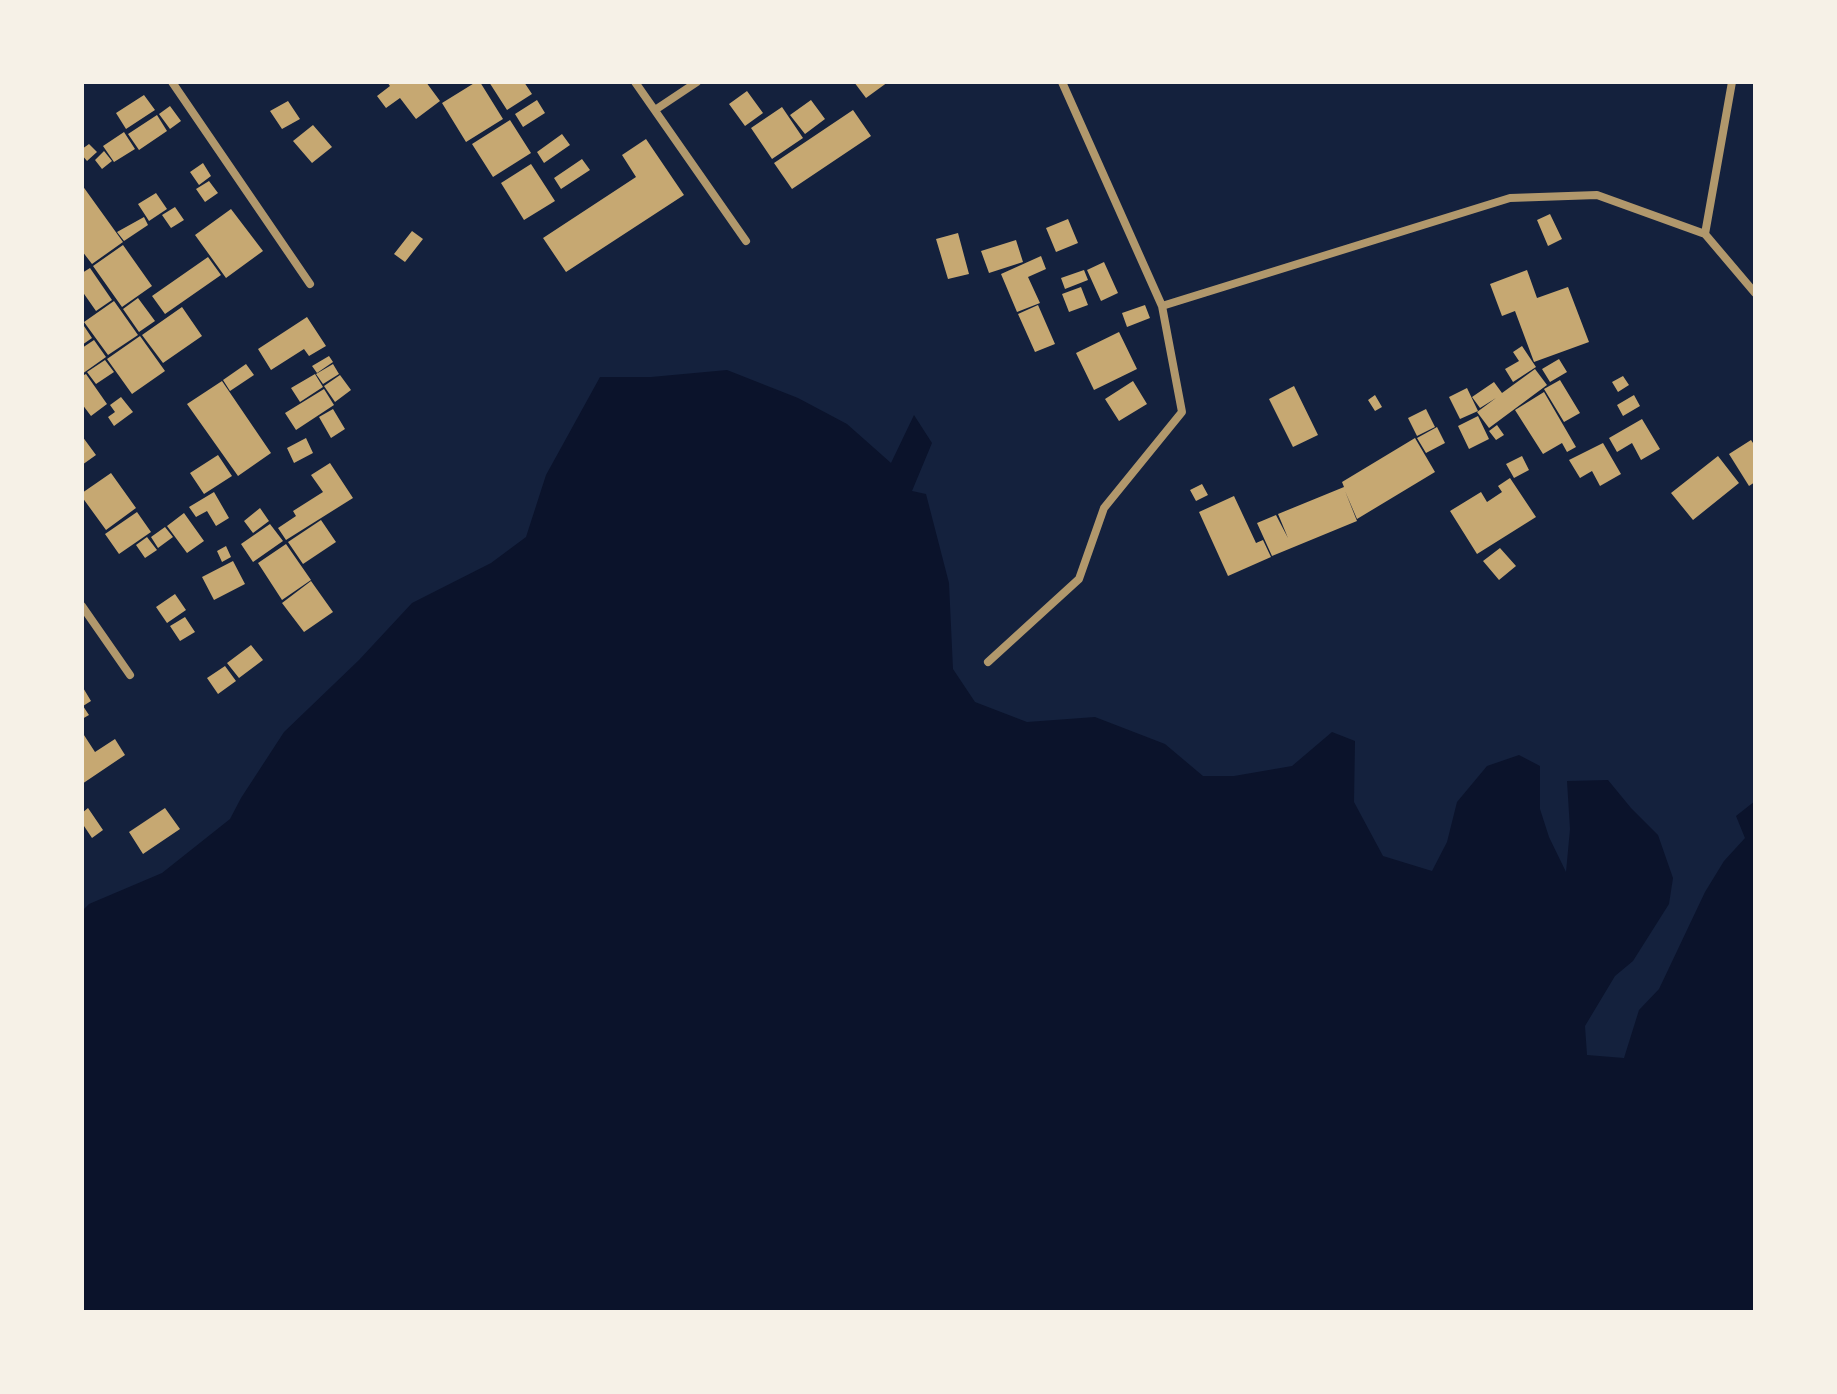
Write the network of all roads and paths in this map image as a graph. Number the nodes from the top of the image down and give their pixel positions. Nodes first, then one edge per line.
1 (172, 82) edge
2 (635, 82) edge
3 (697, 82) edge
4 (1062, 82) edge
5 (1732, 82) edge
6 (655, 110) junction
7 (1705, 234) junction
8 (746, 241) dead end
9 (310, 284) dead end
10 (1755, 293) edge
11 (1162, 306) junction
12 (82, 606) edge
13 (988, 662) dead end
14 (130, 675) dead end

1 - 9 street
2 - 6 street
3 - 6 street
4 - 11 street
5 - 7 street
6 - 8 street
7 - 10 street
7 - 11 street
11 - 13 street
12 - 14 street

